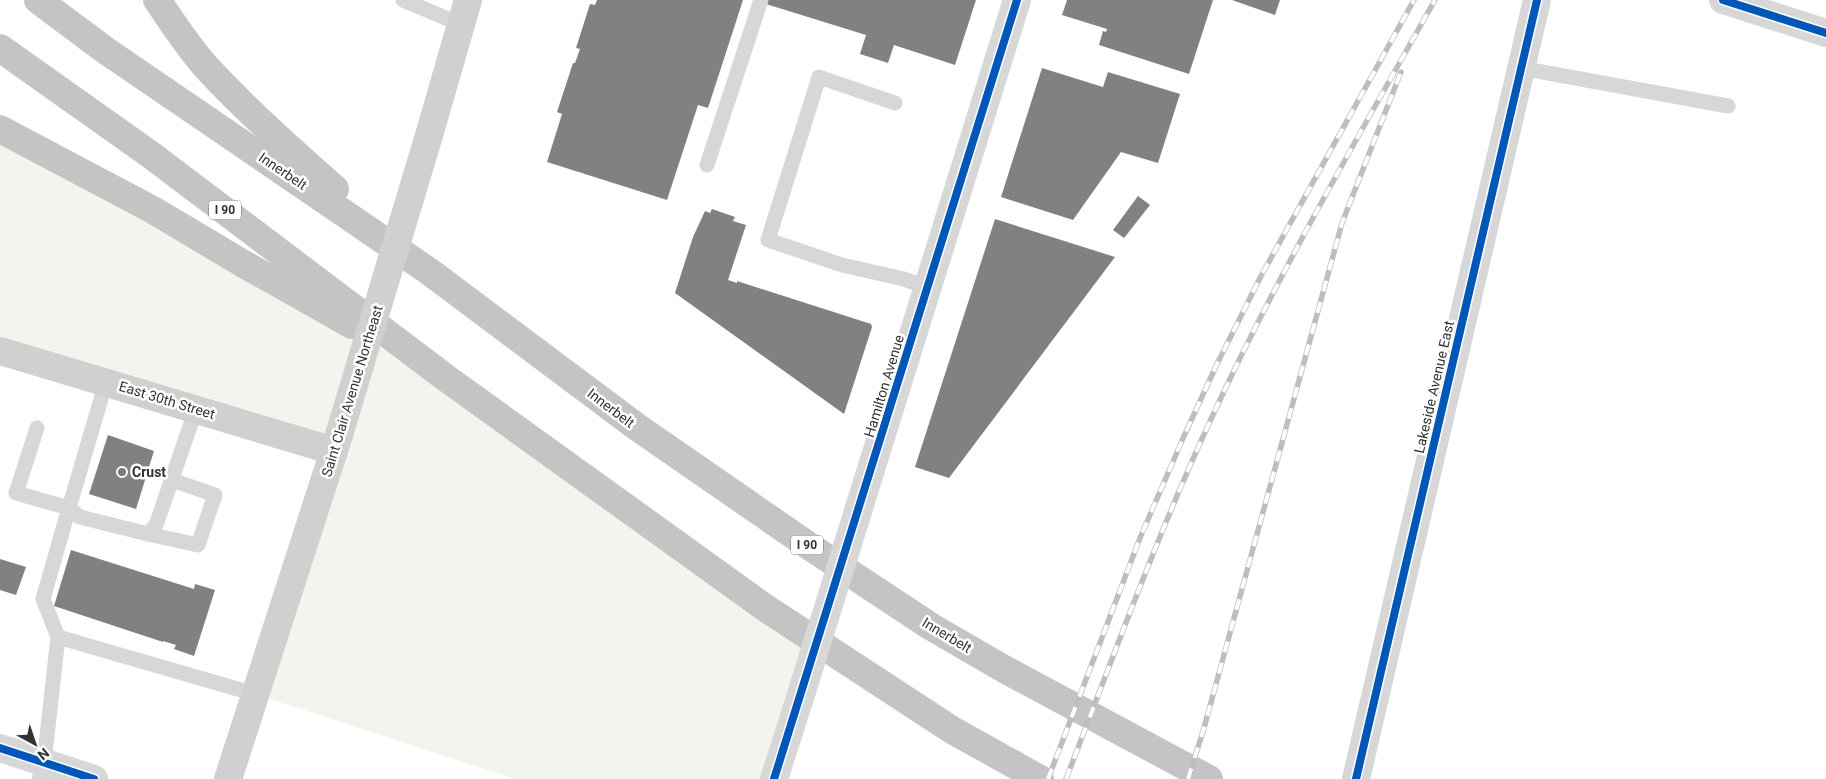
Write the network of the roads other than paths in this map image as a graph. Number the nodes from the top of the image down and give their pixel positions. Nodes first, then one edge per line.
1 (38, 0) edge
2 (157, 0) edge
3 (403, 0) edge
4 (760, 0) edge
5 (1017, 0) edge
6 (1537, 0) edge
7 (1723, 0) edge
8 (464, 12) edge
9 (1826, 33) edge
10 (0, 48) edge
11 (1521, 68) junction
12 (895, 103) dead end
13 (1728, 106) dead end
14 (0, 128) edge
15 (707, 165) dead end
16 (430, 272) junction
17 (928, 288) junction
18 (0, 350) edge
19 (446, 378) junction
20 (106, 382) junction
21 (196, 409) junction
22 (37, 428) dead end
23 (337, 443) junction
24 (172, 480) junction
25 (70, 508) junction
26 (148, 534) junction
27 (58, 637) junction
28 (255, 694) junction
29 (0, 748) edge
30 (41, 771) edge
31 (94, 779) edge
32 (228, 779) edge
33 (774, 779) edge
34 (1040, 779) edge
35 (1208, 779) edge
36 (1356, 779) edge

1 - 16 highway, Innerbelt / I 90
2 - 16 highway
3 - 8 lane
4 - 15 lane
5 - 17 street, Hamilton Avenue
6 - 11 street, Lakeside Avenue East
7 - 9 street
8 - 23 main road, Saint Clair Avenue Northeast, bridge
10 - 19 highway, I 90
11 - 13 lane
11 - 36 street, Lakeside Avenue East
12 - 17 lane
14 - 19 highway
16 - 35 highway, Innerbelt / I 90
17 - 33 street, Hamilton Avenue, bridge
18 - 20 main road, East 30th Street
19 - 34 highway, I 90
20 - 21 main road, East 30th Street
20 - 25 lane
21 - 23 main road, East 30th Street
21 - 24 lane
22 - 25 lane
23 - 28 main road, Saint Clair Avenue Northeast
24 - 26 lane
24 - 26 lane
25 - 26 lane
25 - 27 lane
27 - 28 lane
27 - 30 lane
28 - 32 main road, Saint Clair Avenue Northeast
29 - 30 street
30 - 31 street

